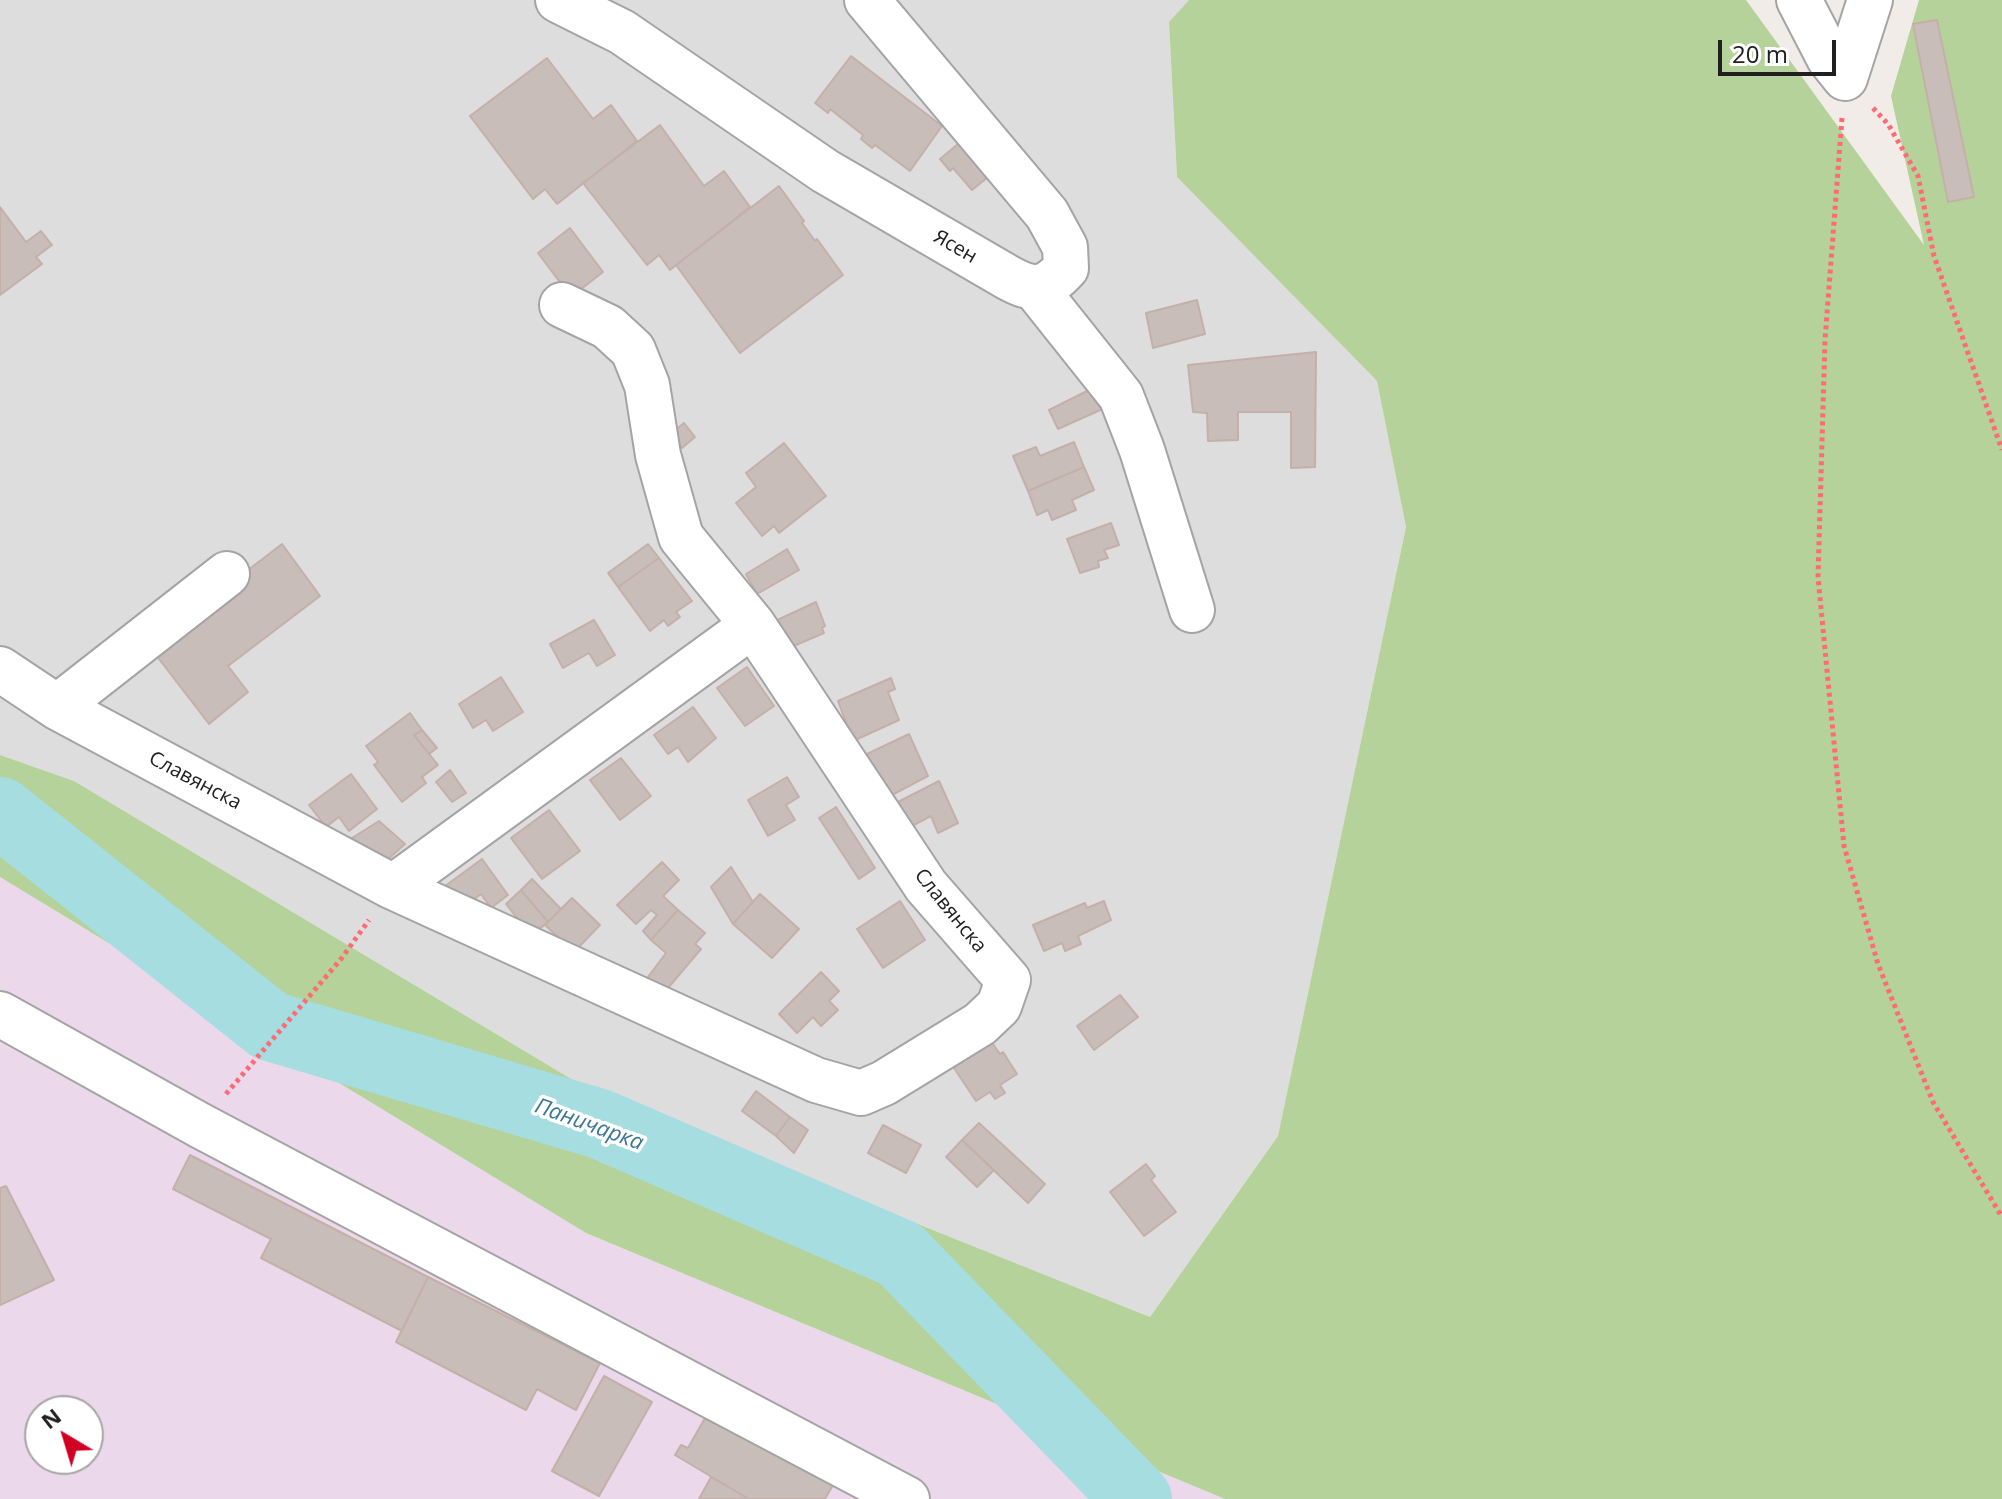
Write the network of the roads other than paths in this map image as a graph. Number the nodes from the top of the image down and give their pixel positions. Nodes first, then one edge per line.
1 (558, 0) edge
2 (867, 0) edge
3 (1799, 0) edge
4 (1870, 0) edge
5 (1035, 288) junction
6 (562, 305) dead end
7 (227, 574) dead end
8 (1192, 610) dead end
9 (753, 625) junction
10 (0, 669) edge
11 (57, 707) junction
12 (393, 887) junction
13 (0, 1014) edge
14 (907, 1499) edge

1 - 5 street, Ясен
2 - 5 street
3 - 4 street
5 - 8 street
6 - 9 street
7 - 11 street
9 - 12 street
9 - 12 street, Славянска
10 - 11 street, Славянска
11 - 12 street, Славянска
13 - 14 street

